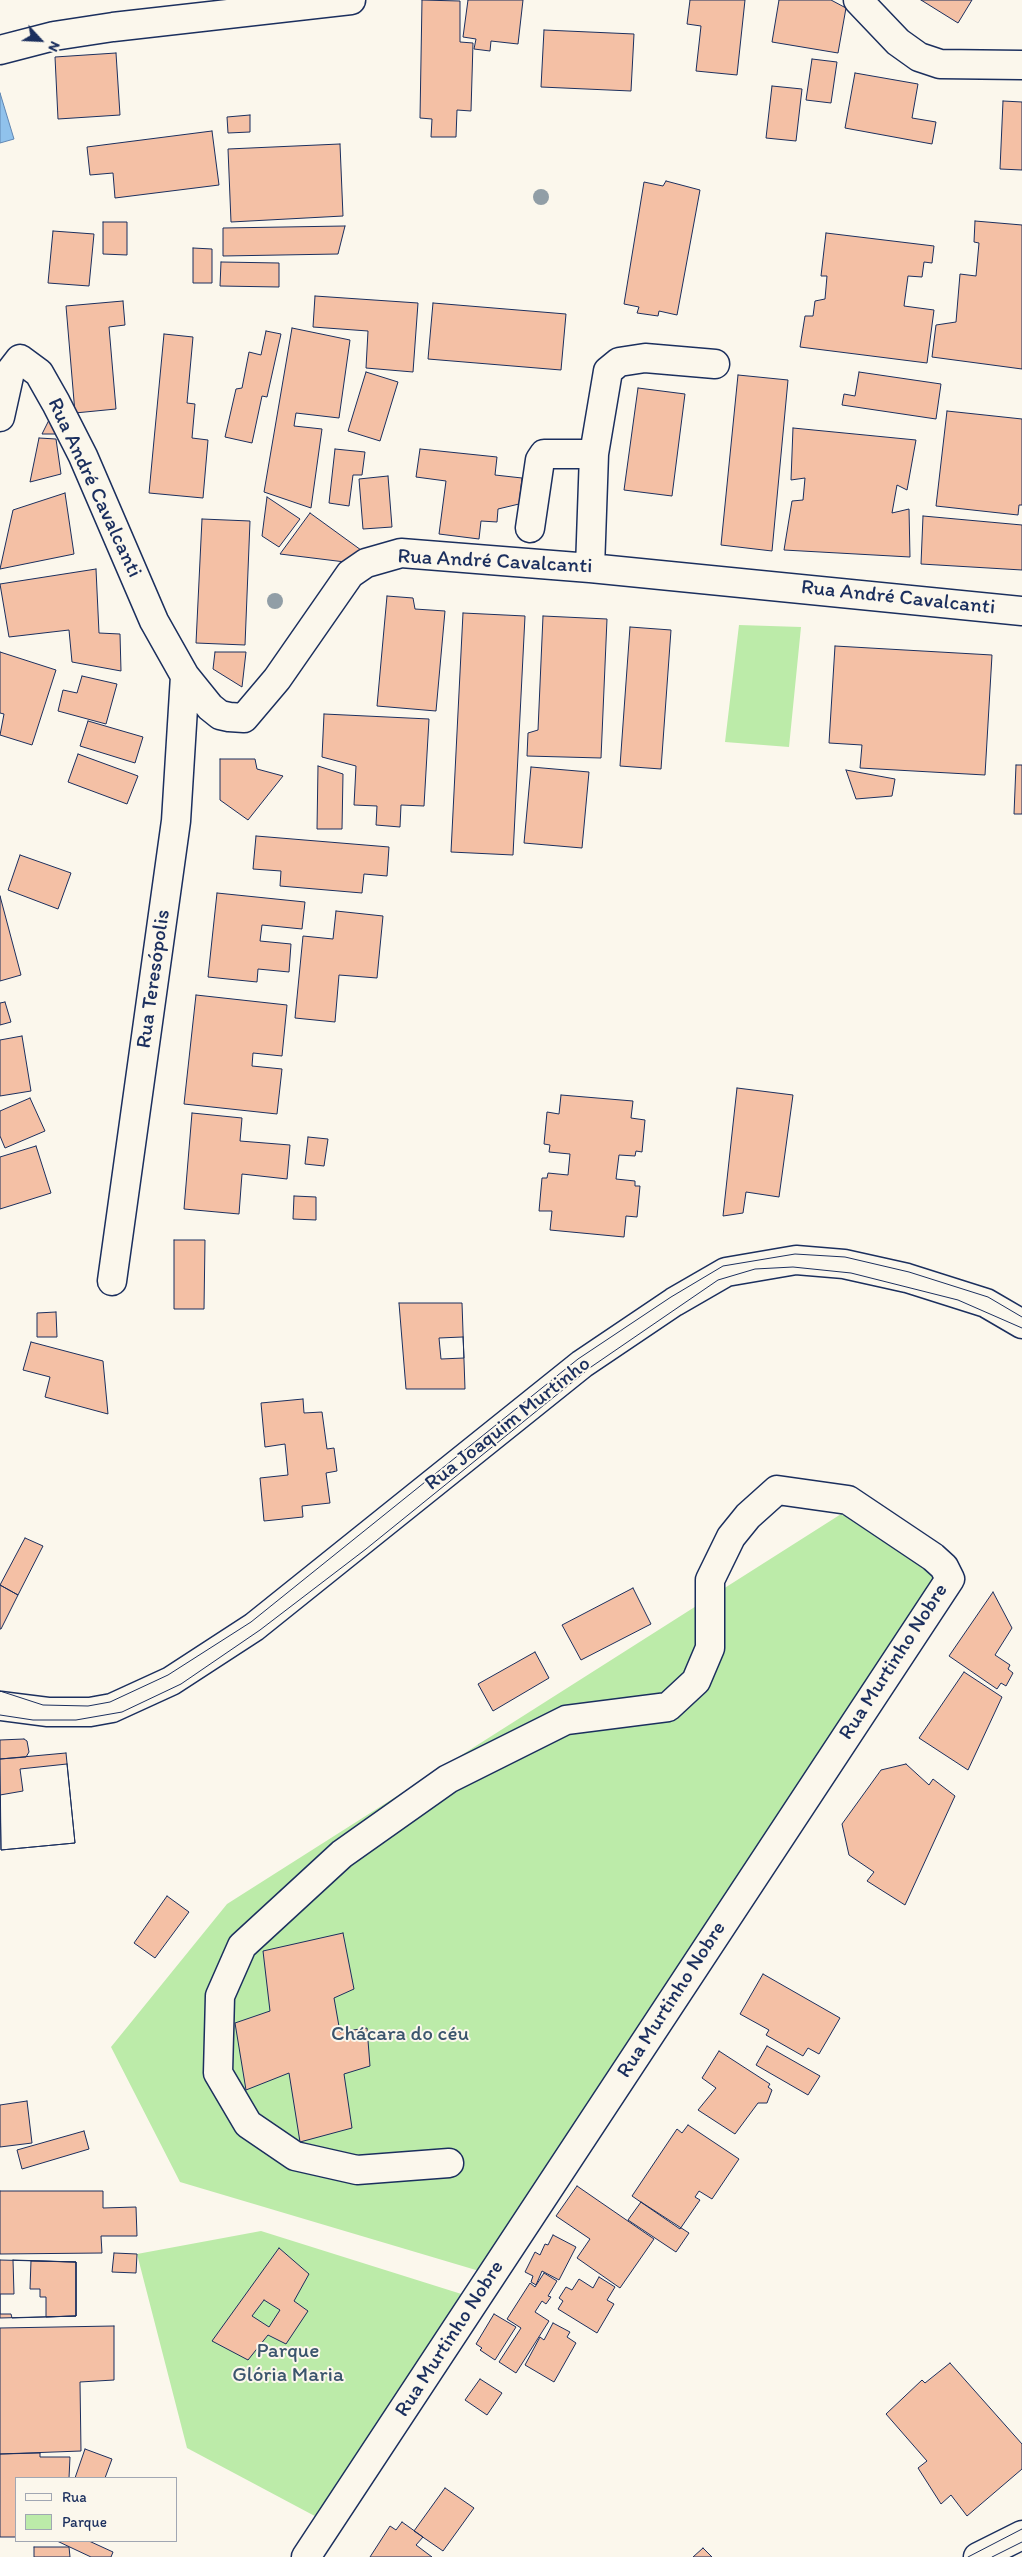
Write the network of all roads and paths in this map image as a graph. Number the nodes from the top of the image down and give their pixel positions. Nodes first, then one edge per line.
1 (351, 0) edge
2 (858, 0) edge
3 (0, 50) edge
4 (1022, 65) edge
5 (715, 364) dead end
6 (0, 417) edge
7 (594, 454) junction
8 (530, 528) dead end
9 (590, 568) junction
10 (1022, 610) edge
11 (186, 676) junction
12 (112, 1281) dead end
13 (1022, 1324) edge
14 (0, 1691) edge
15 (0, 1706) edge
16 (28, 1708) junction
17 (449, 2163) dead end
18 (1022, 2535) edge
19 (306, 2557) edge
20 (978, 2557) edge

1 - 3 street
2 - 4 street
5 - 7 street
6 - 11 street, Rua André Cavalcanti
7 - 8 street
7 - 9 street
9 - 10 street, Rua André Cavalcanti
9 - 11 street, Rua André Cavalcanti
11 - 12 street, Rua Teresópolis
13 - 16 street, Rua Joaquim Murtinho
14 - 16 street, Rua Joaquim Murtinho
15 - 16 street, Rua Joaquim Murtinho
17 - 19 street, Rua Murtinho Nobre
18 - 20 street

